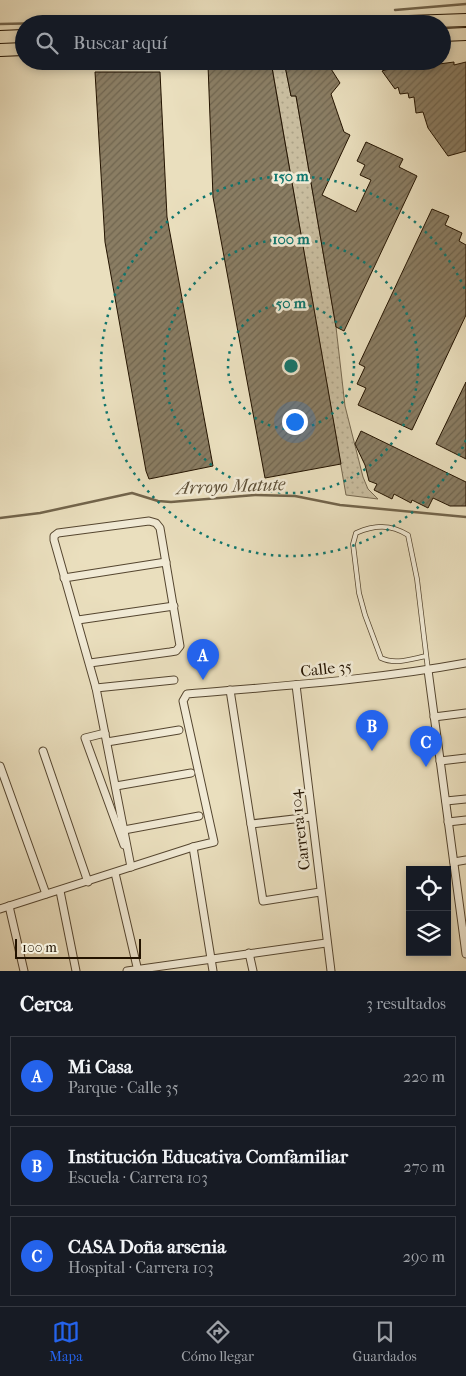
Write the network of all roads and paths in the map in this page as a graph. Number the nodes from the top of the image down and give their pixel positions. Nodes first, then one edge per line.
1 (466, 20) edge
2 (451, 21) edge
3 (466, 34) edge
4 (451, 35) edge
5 (15, 36) edge
6 (0, 37) edge
7 (15, 49) edge
8 (0, 50) edge
9 (166, 562) junction
10 (64, 578) junction
11 (174, 606) junction
12 (78, 620) junction
13 (426, 656) junction
14 (466, 662) edge
15 (90, 663) junction
16 (428, 670) junction
17 (174, 680) dead end
18 (296, 685) junction
19 (96, 688) junction
20 (230, 690) junction
21 (466, 712) edge
22 (434, 717) junction
23 (179, 730) dead end
24 (106, 733) junction
25 (107, 742) junction
26 (42, 751) dead end
27 (466, 758) edge
28 (440, 762) junction
29 (0, 766) edge
30 (191, 773) dead end
31 (116, 786) junction
32 (466, 799) edge
33 (446, 801) junction
34 (199, 816) dead end
35 (311, 817) junction
36 (466, 820) edge
37 (448, 822) junction
38 (251, 824) junction
39 (124, 830) junction
40 (193, 847) junction
41 (466, 860) edge
42 (454, 862) junction
43 (131, 867) junction
44 (115, 873) junction
45 (88, 882) junction
46 (60, 891) junction
47 (320, 892) junction
48 (46, 894) junction
49 (0, 900) edge
50 (463, 905) edge
51 (4, 908) edge
52 (326, 943) junction
53 (465, 944) edge
54 (249, 953) junction
55 (466, 954) edge
56 (211, 960) junction
57 (138, 970) edge
58 (24, 971) edge
59 (76, 971) edge
60 (128, 971) edge
61 (213, 971) edge
62 (253, 971) edge
63 (331, 971) edge

1 - 2 highway
3 - 4 highway
5 - 6 highway
7 - 8 highway
9 - 10 street
9 - 10 street
9 - 11 street
10 - 12 street
11 - 12 street
11 - 15 street
12 - 15 street
13 - 13 lane
13 - 16 lane
14 - 16 street, Calle 35
15 - 19 street
16 - 18 street, Calle 35
16 - 22 street
17 - 19 street
18 - 20 street, Calle 35
18 - 35 street, Carrera 104
19 - 24 street
20 - 38 street
20 - 40 street, Calle 35
21 - 22 street
22 - 28 street
23 - 25 street
24 - 25 street
24 - 43 street
25 - 31 street
26 - 45 street
27 - 28 street
28 - 33 street
29 - 48 street
30 - 31 street
31 - 39 street
32 - 33 street
33 - 37 street
34 - 39 street
35 - 38 street
35 - 47 street, Carrera 104
36 - 37 street
37 - 42 street
38 - 47 street
39 - 43 street
40 - 43 street
40 - 56 street
41 - 42 street
42 - 50 street
43 - 44 street
44 - 45 street
44 - 57 street
45 - 46 street
46 - 48 street
46 - 59 street
47 - 52 street, Carrera 104
48 - 51 street
49 - 51 street
50 - 53 street
51 - 58 street
52 - 54 street
52 - 63 street, Carrera 104
53 - 55 street
54 - 56 street
54 - 62 street
56 - 57 street
56 - 61 street
57 - 60 street

